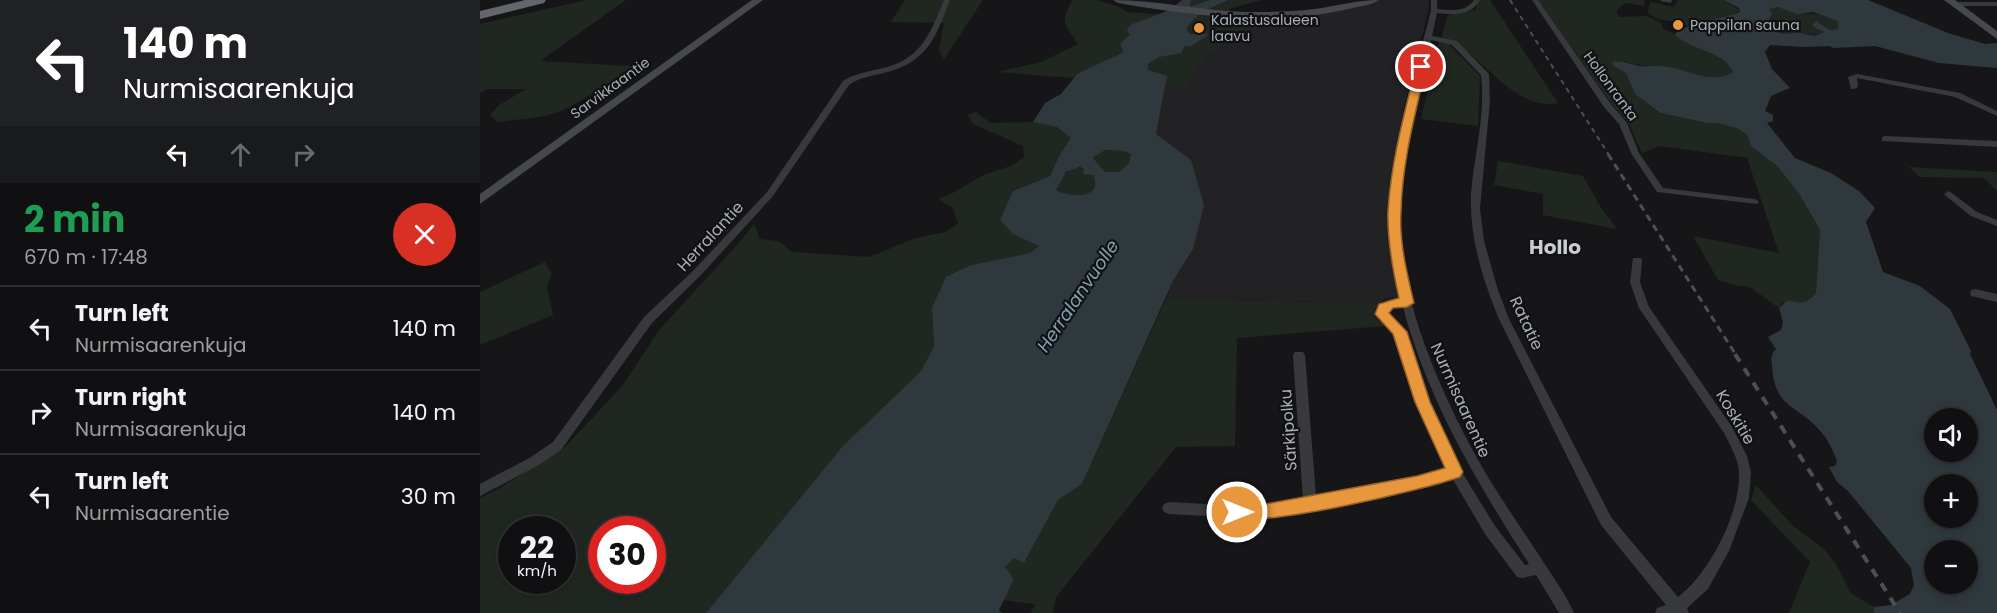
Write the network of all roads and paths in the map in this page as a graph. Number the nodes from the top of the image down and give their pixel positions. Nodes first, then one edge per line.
1 (540, 0) edge
2 (758, 0) edge
3 (947, 0) edge
4 (1118, 0) edge
5 (1374, 0) edge
6 (1477, 0) edge
7 (1535, 0) edge
8 (1952, 2) edge
9 (1997, 4) edge
10 (1434, 6) edge
11 (480, 14) edge
12 (1997, 36) edge
13 (1428, 37) junction
14 (1854, 87) dead end
15 (1997, 114) edge
16 (1885, 139) dead end
17 (1997, 144) edge
18 (1949, 194) dead end
19 (480, 200) edge
20 (1754, 202) dead end
21 (1997, 223) edge
22 (1637, 260) dead end
23 (1975, 293) dead end
24 (1997, 298) edge
25 (1407, 303) junction
26 (1299, 355) dead end
27 (1455, 472) junction
28 (480, 490) edge
29 (1310, 503) junction
30 (1169, 508) dead end
31 (1539, 568) junction
32 (1680, 610) edge
33 (1567, 613) edge
34 (1662, 613) edge

1 - 11 highway
2 - 19 main road, Sarvikkaantie
3 - 28 street, Herralantie
4 - 5 main road
6 - 10 street
7 - 20 street, Hollonranta
8 - 9 street
8 - 12 main road
10 - 13 street, Nurmisaarentie
13 - 25 street, Nurmisaarentie
13 - 32 street, Ratatie
14 - 15 street
16 - 17 street
18 - 21 street
22 - 32 street, Koskitie
23 - 24 street
25 - 27 street
25 - 31 street, Nurmisaarentie
26 - 29 street, Särkipolku
27 - 29 street
27 - 31 street
29 - 30 street
31 - 33 street, Nurmisaarentie
32 - 34 street, Koskitie

